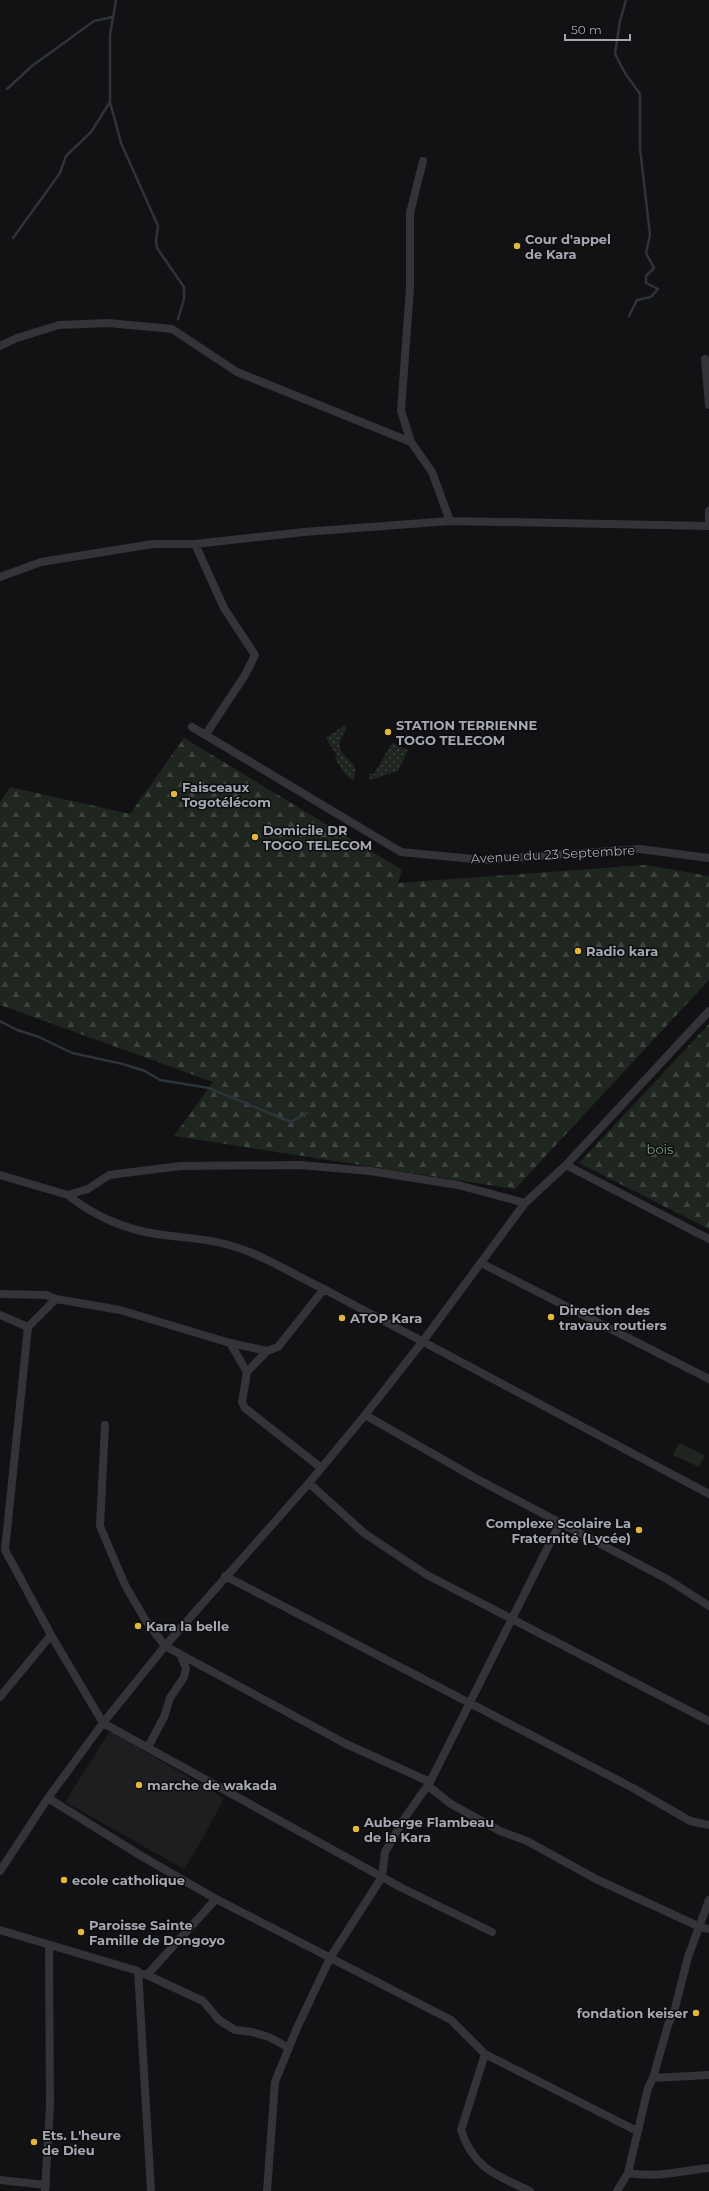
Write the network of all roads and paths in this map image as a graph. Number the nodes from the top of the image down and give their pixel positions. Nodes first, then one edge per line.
1 (422, 161) dead end
2 (0, 346) edge
3 (705, 359) dead end
4 (709, 406) edge
5 (411, 442) junction
6 (709, 511) edge
7 (450, 521) junction
8 (709, 526) edge
9 (195, 544) junction
10 (0, 577) edge
11 (192, 727) dead end
12 (206, 734) junction
13 (709, 858) edge
14 (709, 1011) edge
15 (566, 1165) junction
16 (0, 1175) edge
17 (68, 1195) junction
18 (524, 1203) junction
19 (709, 1238) edge
20 (481, 1263) junction
21 (324, 1289) junction
22 (0, 1294) edge
23 (56, 1299) junction
24 (0, 1315) edge
25 (28, 1327) junction
26 (423, 1341) junction
27 (230, 1343) junction
28 (267, 1351) junction
29 (247, 1372) junction
30 (709, 1379) edge
31 (365, 1415) junction
32 (105, 1425) dead end
33 (320, 1467) junction
34 (309, 1483) junction
35 (709, 1494) edge
36 (560, 1523) junction
37 (3, 1549) edge
38 (225, 1576) junction
39 (709, 1606) edge
40 (512, 1619) junction
41 (51, 1635) junction
42 (165, 1646) junction
43 (180, 1654) junction
44 (0, 1697) edge
45 (469, 1704) junction
46 (709, 1721) edge
47 (103, 1723) junction
48 (148, 1747) junction
49 (429, 1784) junction
50 (48, 1798) junction
51 (709, 1825) edge
52 (3, 1860) edge
53 (0, 1871) edge
54 (382, 1877) junction
55 (216, 1898) junction
56 (709, 1900) edge
57 (700, 1927) junction
58 (709, 1929) edge
59 (0, 1930) edge
60 (492, 1932) dead end
61 (49, 1946) junction
62 (330, 1958) junction
63 (138, 1972) junction
64 (147, 1976) junction
65 (289, 2048) junction
66 (485, 2054) junction
67 (709, 2075) edge
68 (653, 2078) junction
69 (637, 2131) junction
70 (709, 2168) edge
71 (628, 2172) junction
72 (0, 2180) edge
73 (46, 2188) edge
74 (151, 2191) edge
75 (267, 2191) edge
76 (530, 2191) edge
77 (617, 2191) edge

1 - 5 street
2 - 5 street
3 - 4 street
5 - 7 street
6 - 8 street
7 - 8 street
7 - 9 street
9 - 10 street
9 - 12 street
11 - 12 street, Avenue du 23 Septembre
12 - 13 street, Avenue du 23 Septembre
14 - 15 street
15 - 18 street
15 - 19 street
16 - 17 street
17 - 18 street
17 - 21 street
18 - 20 street
20 - 26 street
20 - 30 street
21 - 26 street
21 - 28 street
22 - 23 street
23 - 25 street
23 - 27 street
24 - 25 street
25 - 37 street
26 - 31 street
26 - 35 street
27 - 28 street
27 - 29 street
28 - 29 street
29 - 33 street
31 - 33 street
31 - 36 street
32 - 42 street
33 - 34 street
34 - 38 street
34 - 40 street
36 - 39 street
36 - 40 street
37 - 41 street
38 - 42 street
38 - 45 street
40 - 45 street
40 - 46 street
41 - 44 street
41 - 47 street
42 - 43 street
42 - 47 street
43 - 48 street
43 - 49 street
45 - 49 street
45 - 51 street
47 - 48 street
47 - 50 street
48 - 54 street
49 - 54 street
49 - 57 street
50 - 52 street
50 - 55 street
52 - 53 street
54 - 60 street
54 - 62 street
55 - 62 street
55 - 64 street
56 - 57 street
57 - 58 street
57 - 68 street
59 - 61 street
61 - 63 street
61 - 73 street
62 - 65 street
62 - 66 street
63 - 64 street
63 - 74 street
64 - 65 street
65 - 75 street
66 - 69 street
66 - 76 street
67 - 68 street
68 - 69 street
69 - 71 street
70 - 71 street
71 - 77 street
72 - 73 street

